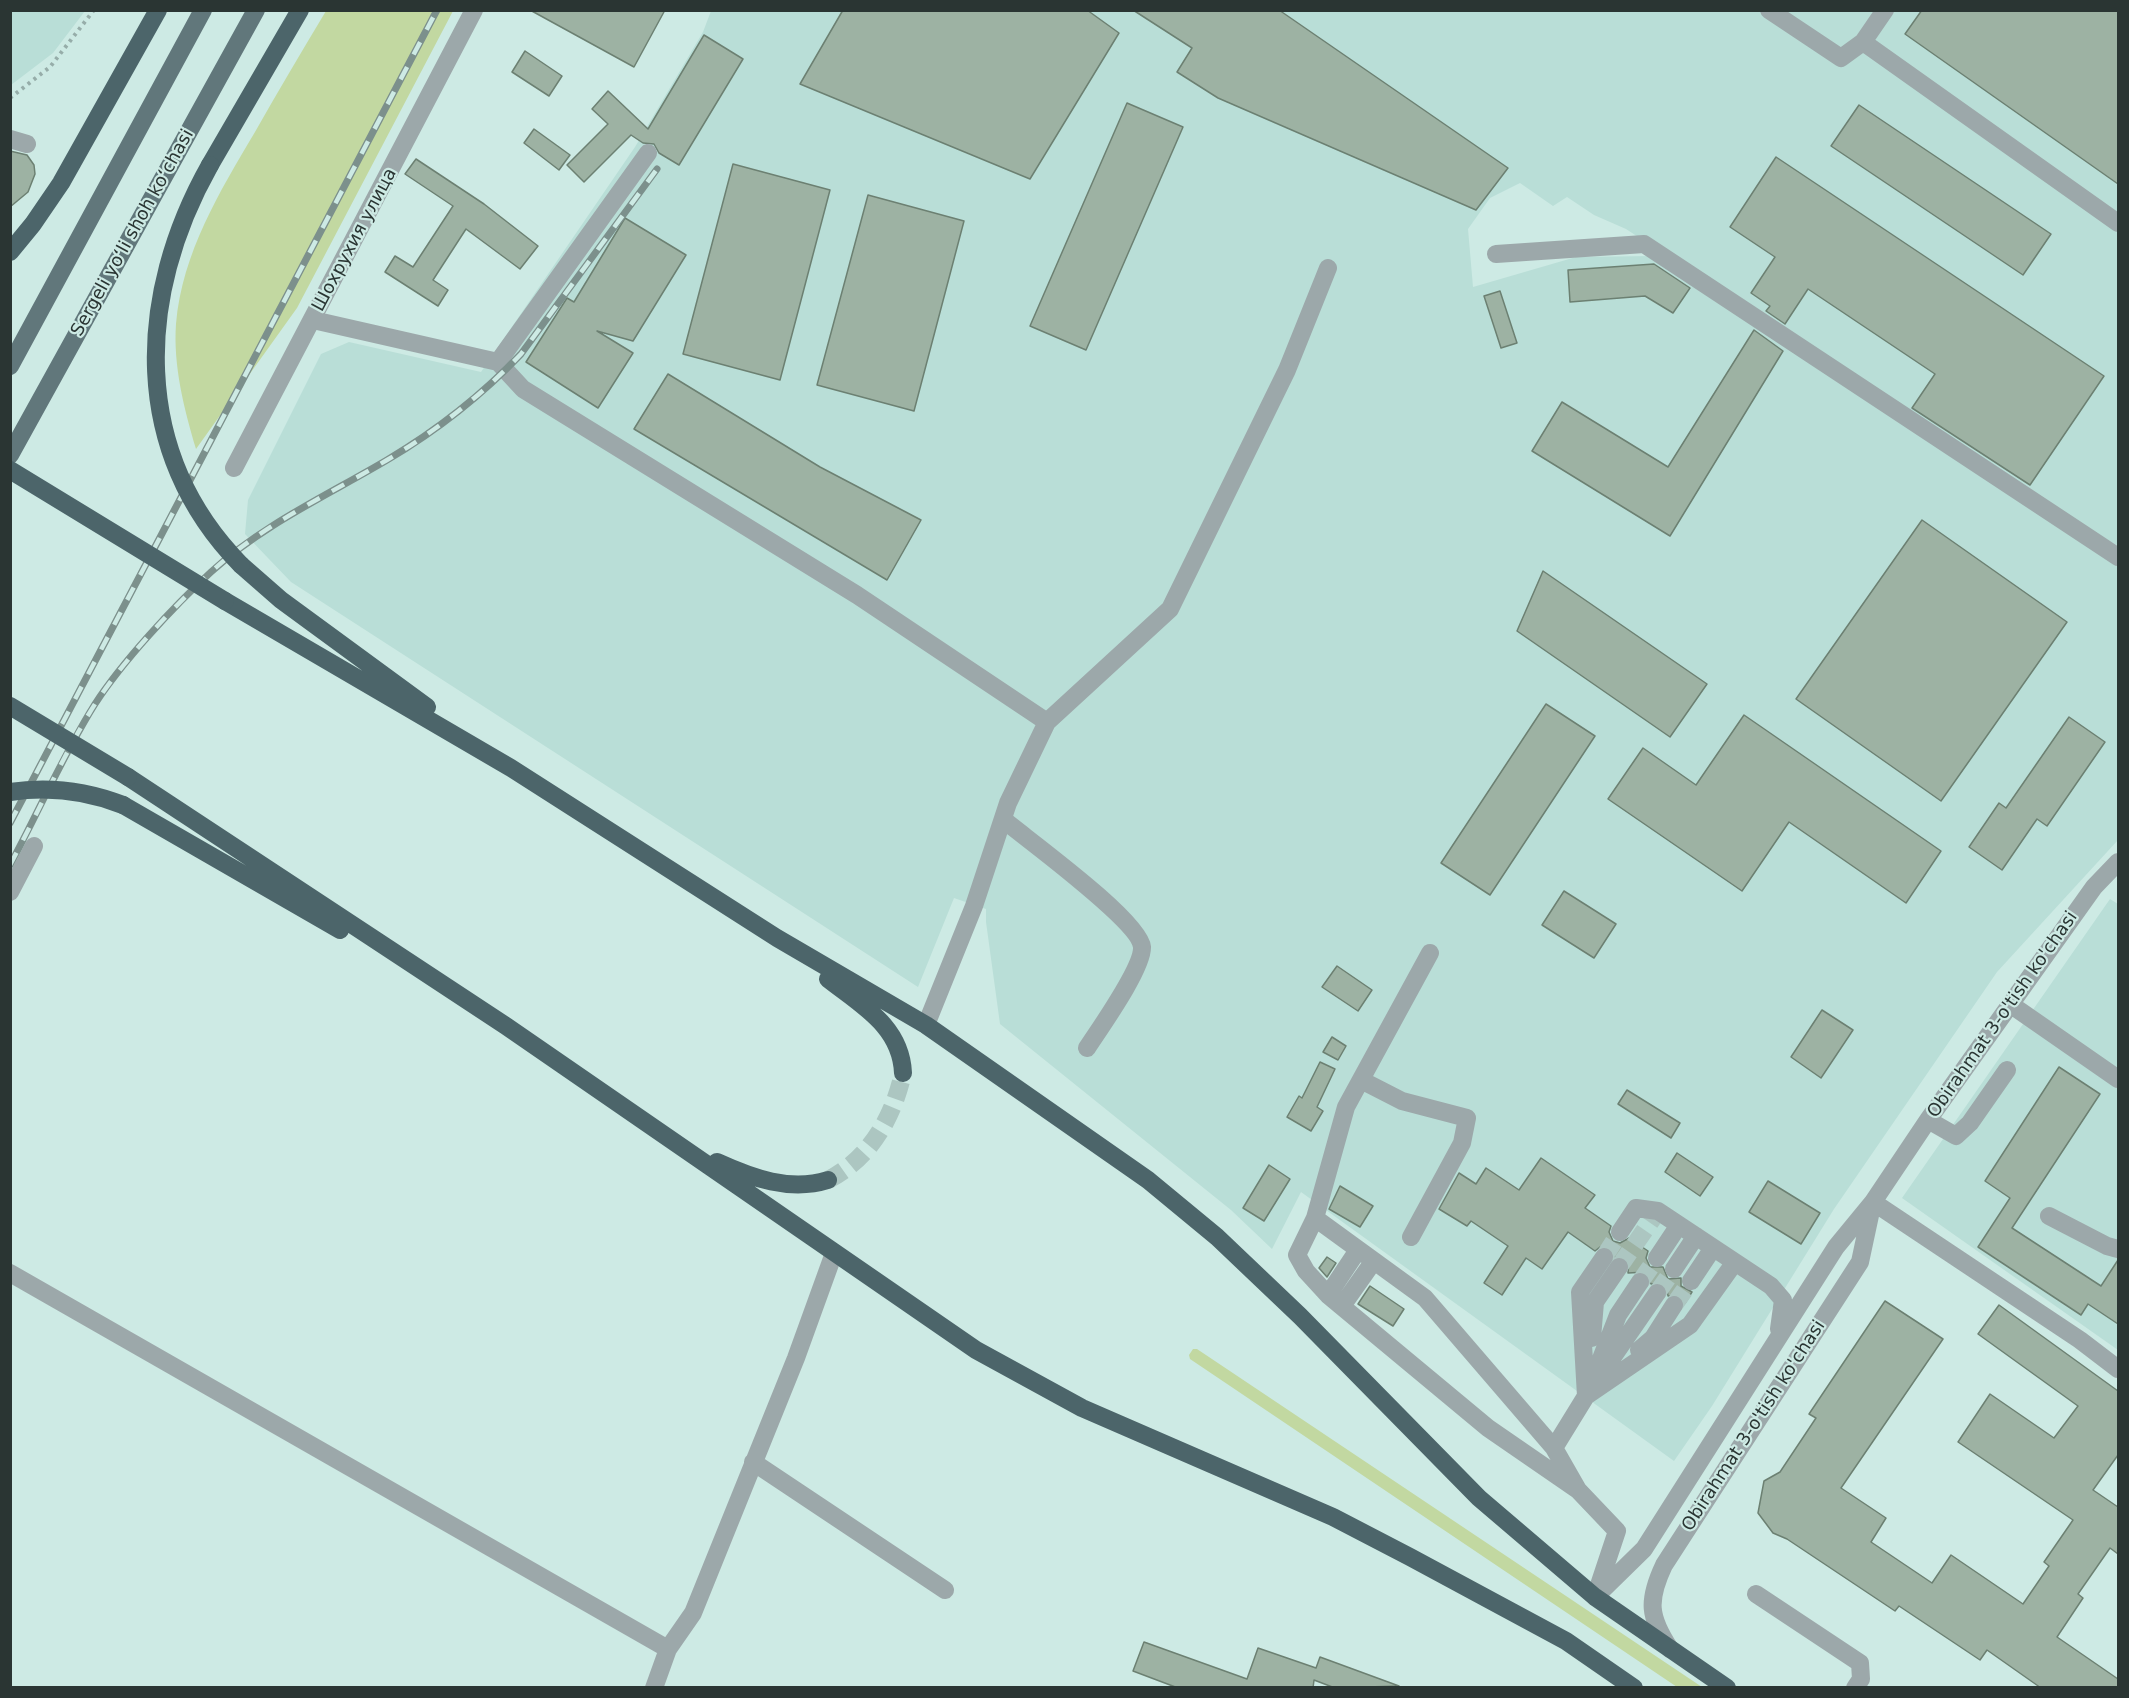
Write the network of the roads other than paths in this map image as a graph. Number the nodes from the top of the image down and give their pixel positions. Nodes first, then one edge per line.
1 (159, 10) edge
2 (204, 10) edge
3 (256, 10) edge
4 (300, 10) edge
5 (474, 10) edge
6 (1768, 10) edge
7 (1885, 10) edge
8 (1863, 42) junction
9 (648, 153) dead end
10 (2118, 223) edge
11 (10, 252) edge
12 (1496, 254) dead end
13 (1328, 268) dead end
14 (314, 320) junction
15 (498, 362) junction
16 (10, 366) edge
17 (10, 455) edge
18 (234, 468) dead end
19 (10, 470) edge
20 (2118, 557) edge
21 (10, 706) edge
22 (1047, 723) junction
23 (512, 768) junction
24 (10, 792) edge
25 (1004, 820) junction
26 (34, 846) dead end
27 (2118, 862) edge
28 (10, 892) edge
29 (777, 938) junction
30 (1430, 953) dead end
31 (2010, 1004) junction
32 (926, 1025) junction
33 (506, 1026) junction
34 (1087, 1048) dead end
35 (2007, 1070) dead end
36 (903, 1073) tunnel mouth
37 (2118, 1079) edge
38 (1361, 1080) junction
39 (1928, 1120) junction
40 (680, 1146) junction
41 (828, 1180) tunnel mouth
42 (1873, 1202) junction
43 (2049, 1216) dead end
44 (1315, 1218) junction
45 (1679, 1225) junction
46 (1620, 1232) tunnel mouth
47 (1696, 1236) junction
48 (1411, 1237) dead end
49 (1713, 1248) junction
50 (2118, 1249) edge
51 (1358, 1250) junction
52 (834, 1253) junction
53 (1604, 1257) tunnel mouth
54 (1657, 1258) tunnel mouth
55 (1373, 1262) junction
56 (1735, 1262) junction
57 (1619, 1267) tunnel mouth
58 (1674, 1269) tunnel mouth
59 (10, 1273) edge
60 (1691, 1281) tunnel mouth
61 (1640, 1282) tunnel mouth
62 (1657, 1293) tunnel mouth
63 (1335, 1300) junction
64 (1674, 1305) tunnel mouth
65 (1776, 1339) junction
66 (2118, 1369) edge
67 (1586, 1396) junction
68 (1554, 1448) junction
69 (753, 1462) junction
70 (1578, 1490) junction
71 (945, 1590) dead end
72 (1756, 1594) dead end
73 (1595, 1597) junction
74 (668, 1648) junction
75 (1670, 1649) junction
76 (654, 1688) edge
77 (1634, 1688) edge
78 (1728, 1688) edge
79 (1855, 1688) edge

1 - 11 highway
2 - 16 main road
3 - 17 main road, Sergeli yo‘li shoh ko‘chasi
4 - 23 highway, bridge
5 - 14 street, Шохрухия улица
6 - 8 street
7 - 8 street
8 - 10 street
9 - 15 street
12 - 20 street
13 - 22 street
14 - 15 street
14 - 18 street, Шохрухия улица
15 - 22 street
19 - 23 highway, bridge
21 - 33 highway, bridge
22 - 25 street
23 - 29 highway
24 - 33 highway, bridge
25 - 32 street
25 - 34 street
26 - 28 street
27 - 31 street, Obirahmat 3-o'tish ko'chasi
29 - 32 highway
29 - 36 highway
30 - 38 street
31 - 37 street
31 - 39 street, Obirahmat 3-o'tish ko'chasi
32 - 73 highway
33 - 40 highway
35 - 39 street
38 - 44 street
38 - 48 street
39 - 42 street, Obirahmat 3-o'tish ko'chasi
40 - 41 highway
40 - 52 highway
42 - 65 street, Obirahmat 3-o'tish ko'chasi
42 - 66 street
42 - 75 street, Obirahmat 3-o'tish ko'chasi
43 - 50 street
44 - 51 street
44 - 63 street
45 - 46 street
45 - 47 street
45 - 54 street
47 - 49 street
47 - 58 street
49 - 56 street
49 - 60 street
51 - 55 street
51 - 63 street
52 - 69 street
52 - 77 highway
53 - 67 street
55 - 63 street
55 - 68 street
56 - 65 street
56 - 67 street
57 - 67 street
59 - 74 street
61 - 67 street
62 - 67 street
63 - 70 street
64 - 67 street
65 - 73 street, Obirahmat 3-o'tish ko'chasi
67 - 68 street
68 - 70 street
69 - 71 street
69 - 74 street
70 - 73 street
72 - 79 street
73 - 75 highway
74 - 76 street
75 - 78 highway

